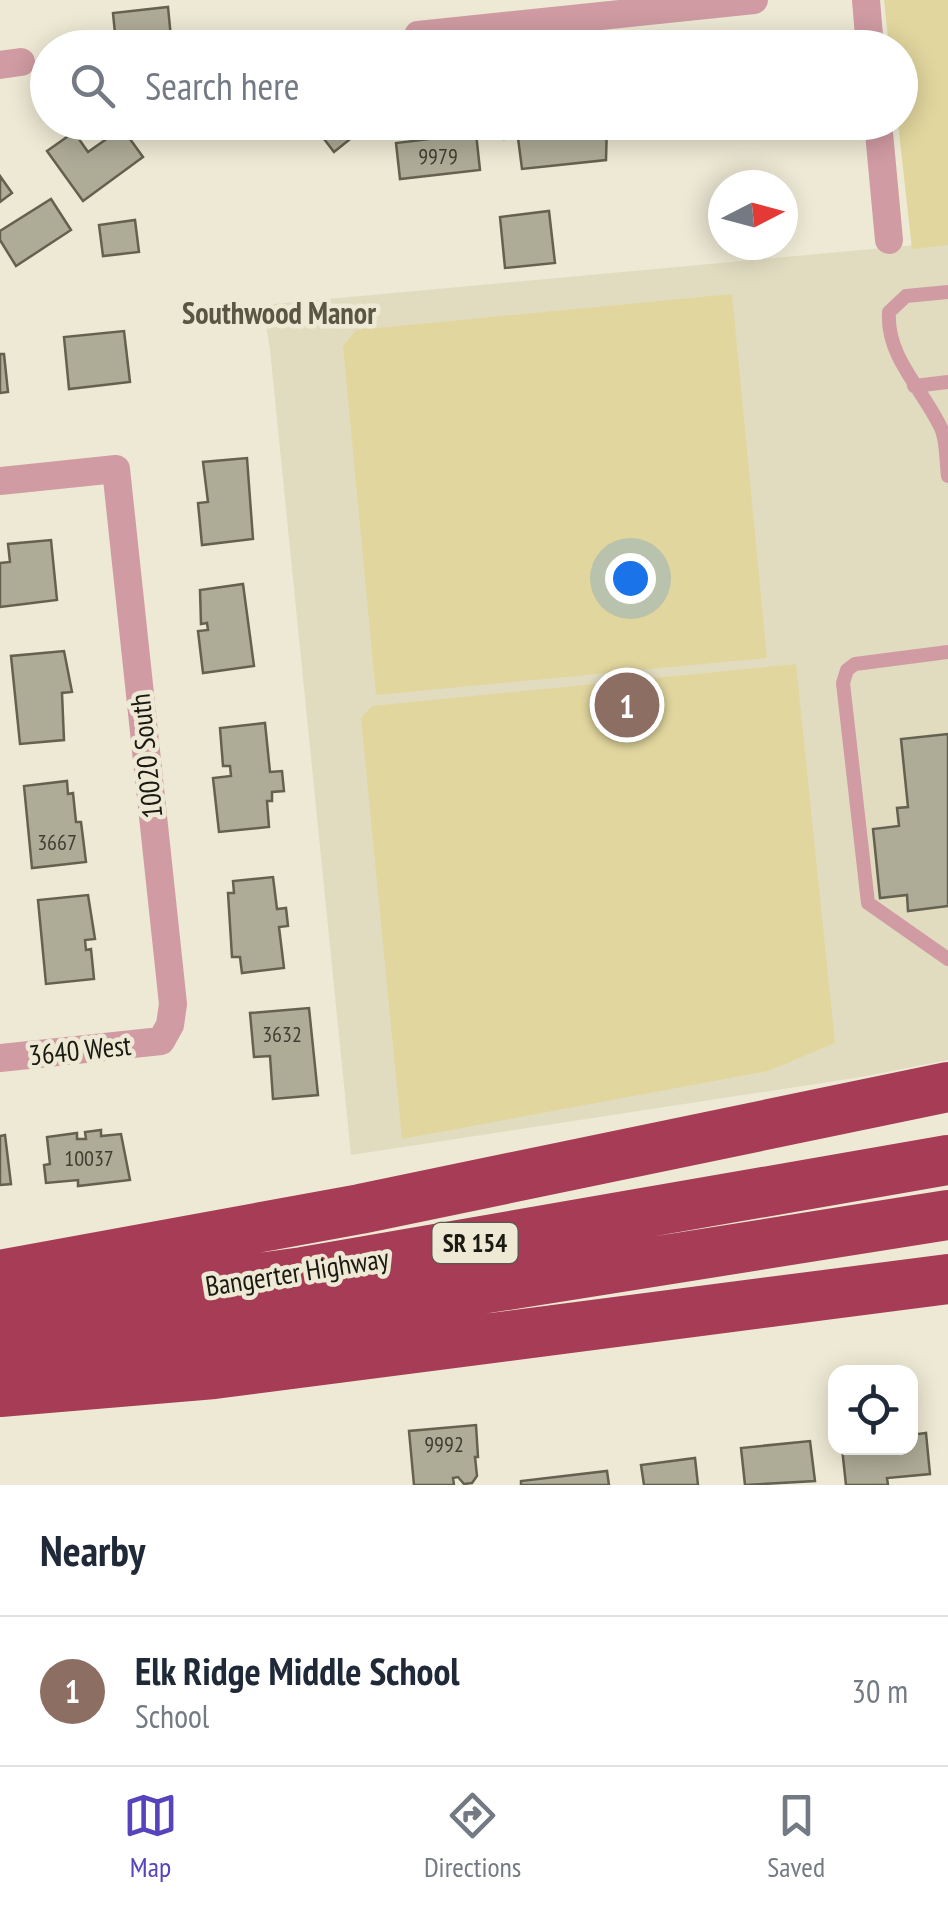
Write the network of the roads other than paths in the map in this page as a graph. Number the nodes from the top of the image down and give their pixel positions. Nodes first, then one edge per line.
1 (754, 0) edge
2 (866, 0) edge
3 (466, 30) edge
4 (868, 30) edge
5 (880, 140) edge
6 (889, 240) dead end
7 (948, 292) edge
8 (948, 382) edge
9 (914, 386) junction
10 (948, 476) edge
11 (0, 481) edge
12 (948, 652) edge
13 (948, 959) edge
14 (161, 1041) joint
15 (0, 1058) edge
16 (948, 1087) edge
17 (948, 1160) edge
18 (948, 1215) edge
19 (0, 1274) edge
20 (948, 1279) edge
21 (0, 1314) edge
22 (0, 1358) edge
23 (0, 1392) edge

1 - 3 street
2 - 4 street
5 - 6 street
7 - 9 lane
8 - 9 lane
9 - 10 lane
11 - 14 street, 10020 South
12 - 13 lane
14 - 15 street, 3640 West
16 - 19 highway
17 - 21 highway, Bangerter Highway / SR 154
18 - 22 highway, Bangerter Highway / SR 154
20 - 23 highway

